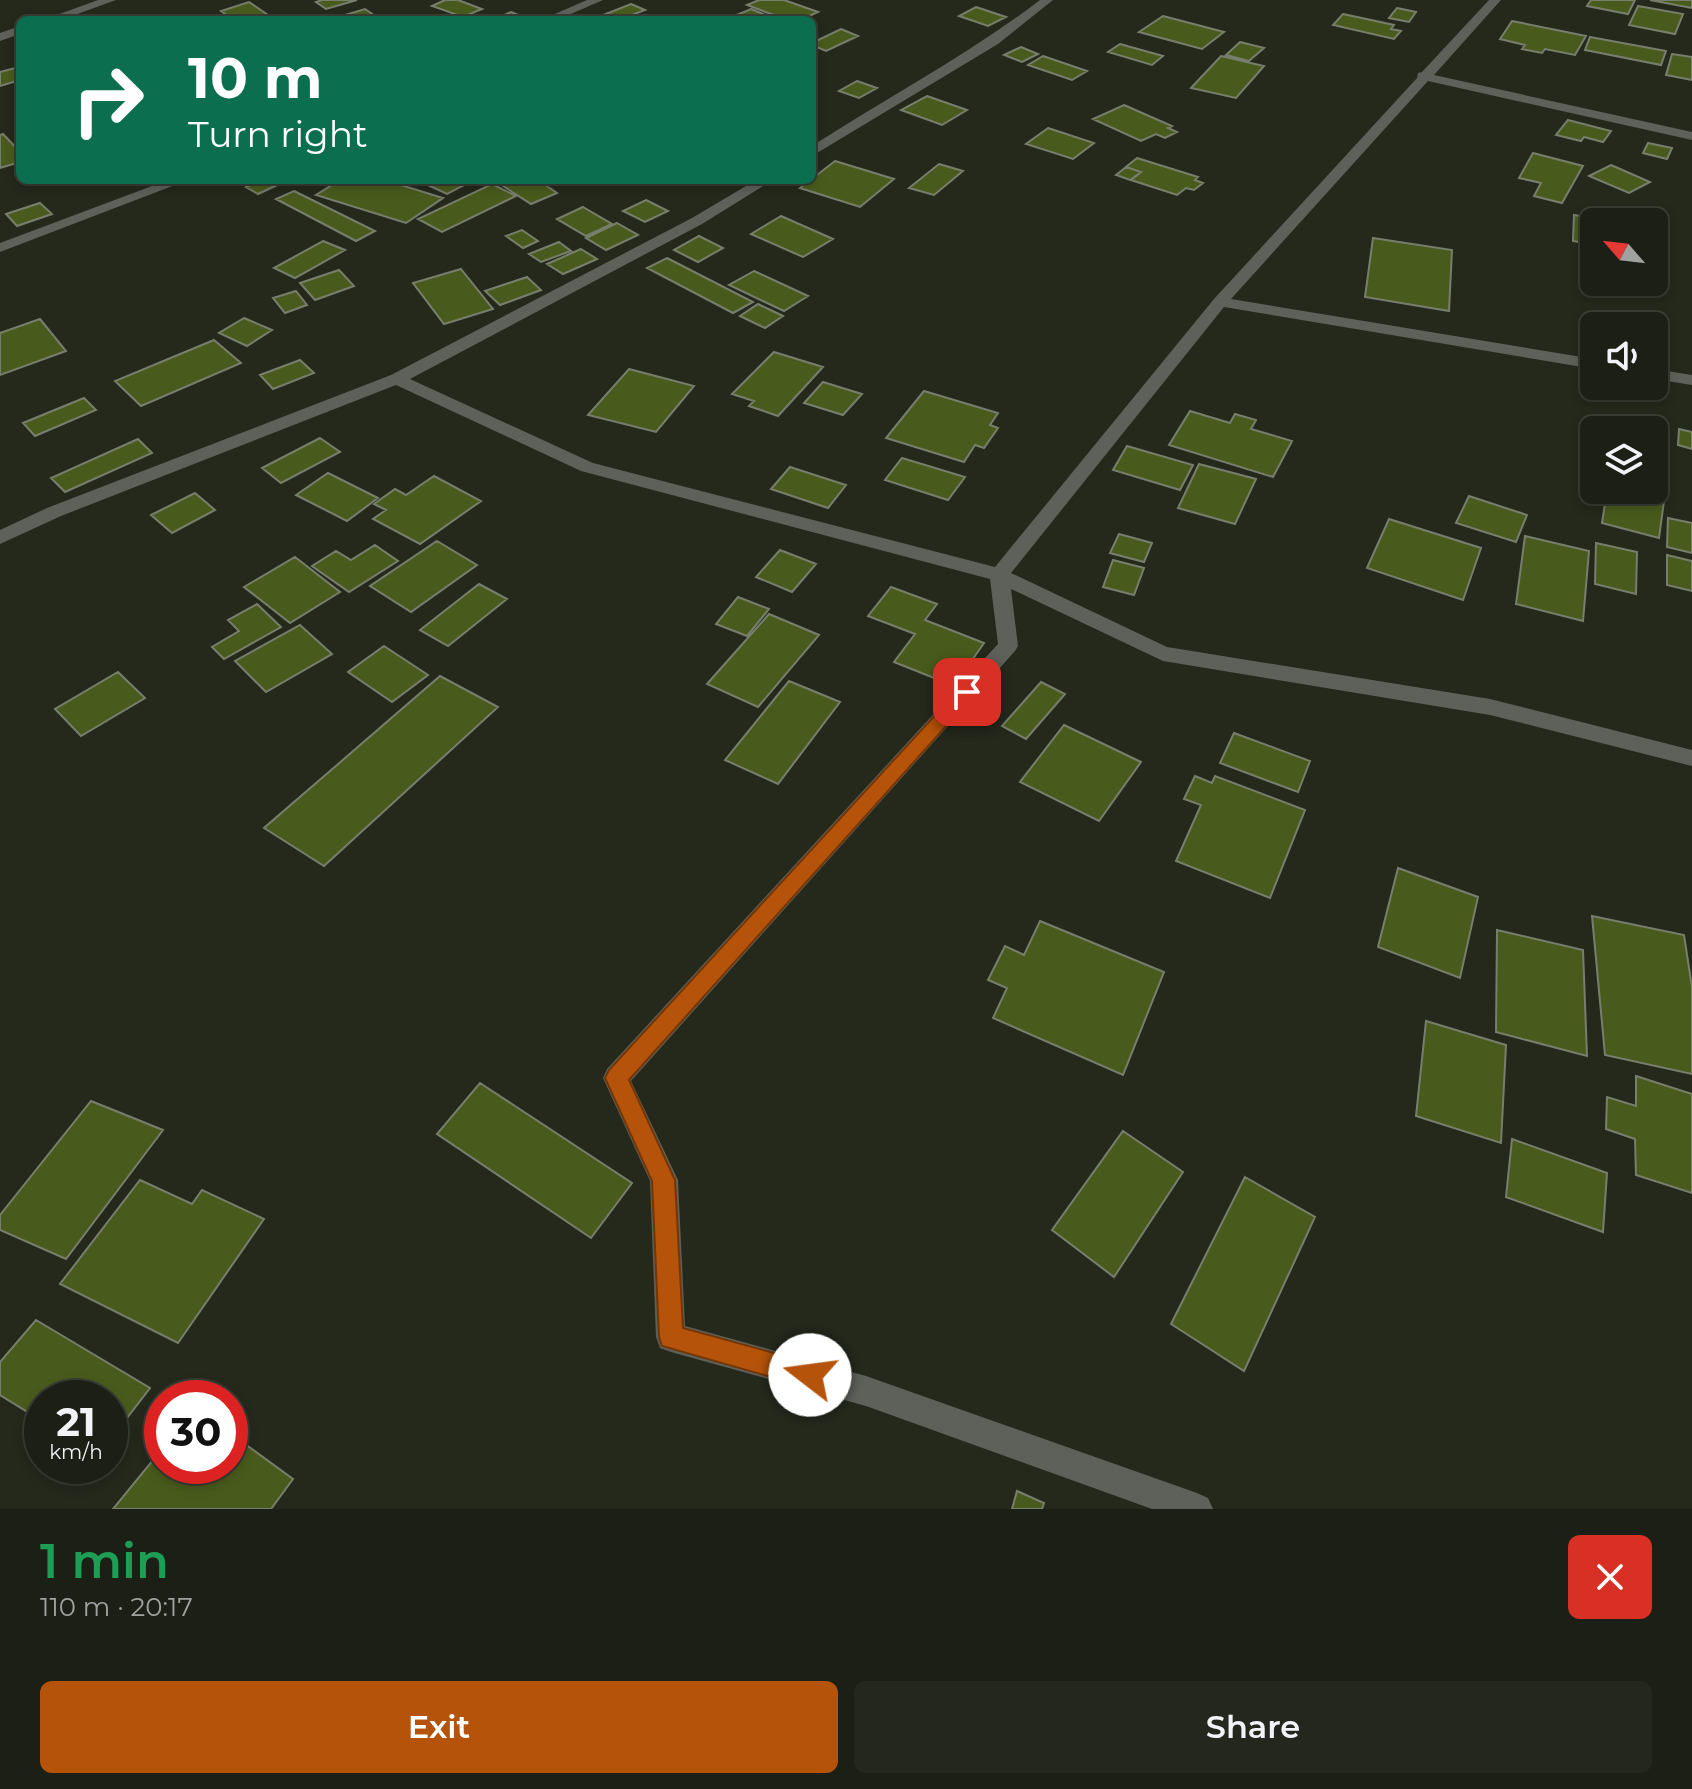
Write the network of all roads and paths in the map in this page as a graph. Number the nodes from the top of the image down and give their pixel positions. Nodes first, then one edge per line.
1 (110, 0) edge
2 (597, 0) edge
3 (1047, 0) edge
4 (1495, 0) edge
5 (61, 16) edge
6 (557, 16) edge
7 (1422, 76) junction
8 (1692, 136) edge
9 (816, 149) edge
10 (170, 184) edge
11 (759, 184) edge
12 (0, 248) edge
13 (1220, 302) junction
14 (1580, 362) edge
15 (1668, 376) edge
16 (397, 379) junction
17 (1692, 380) edge
18 (0, 538) edge
19 (999, 575) junction
20 (1692, 758) edge
21 (1197, 1509) edge

1 - 5 street
2 - 6 street
3 - 9 street
4 - 7 street
7 - 8 street
7 - 13 street
10 - 12 street
11 - 16 street
13 - 14 street
13 - 19 street
15 - 17 street
16 - 18 street
16 - 19 street
19 - 20 street
19 - 21 street

